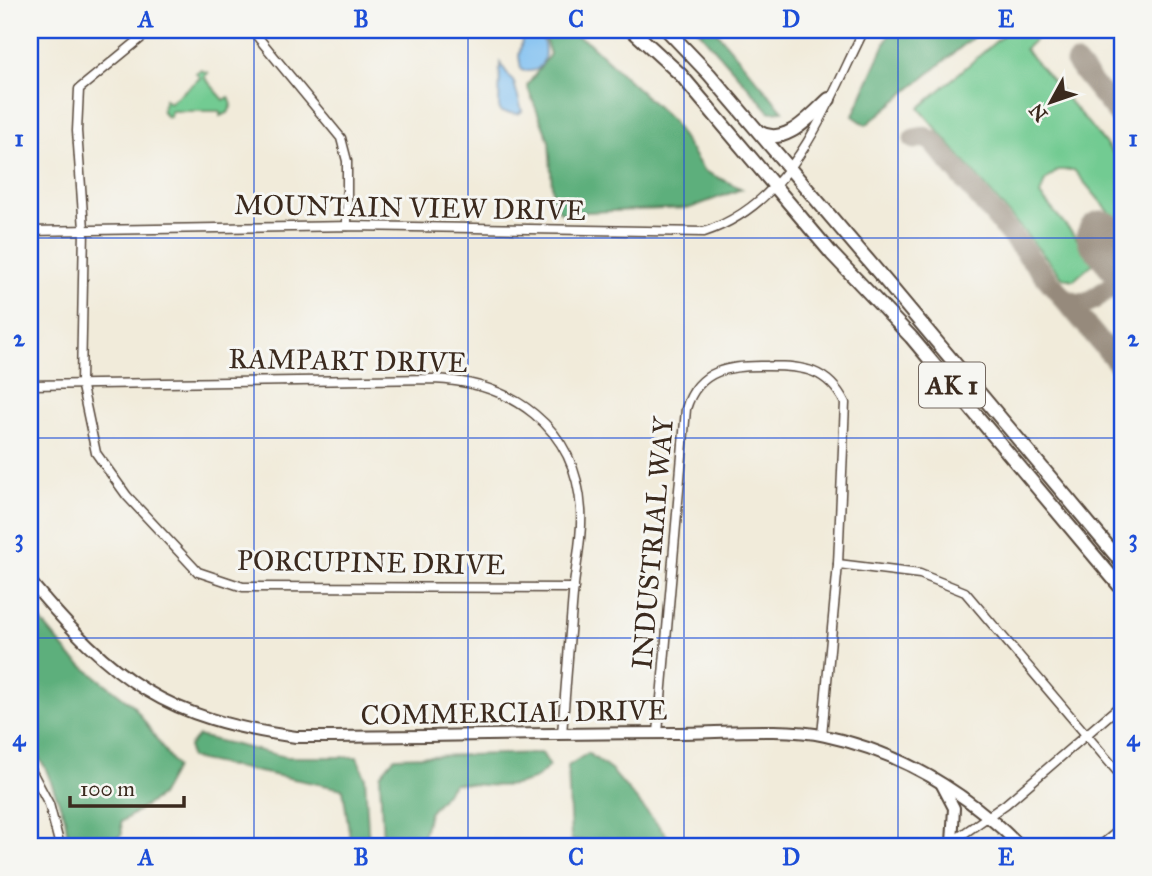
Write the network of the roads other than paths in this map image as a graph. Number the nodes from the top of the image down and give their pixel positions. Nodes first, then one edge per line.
1 (151, 30) edge
2 (252, 30) edge
3 (632, 30) edge
4 (667, 30) edge
5 (864, 30) edge
6 (829, 99) junction
7 (754, 128) junction
8 (790, 172) junction
9 (776, 187) junction
10 (347, 226) junction
11 (84, 229) junction
12 (30, 231) edge
13 (81, 382) junction
14 (30, 385) edge
15 (1122, 563) edge
16 (838, 564) junction
17 (30, 582) edge
18 (574, 588) junction
19 (1122, 589) edge
20 (1122, 704) edge
21 (658, 733) junction
22 (562, 734) junction
23 (1087, 734) junction
24 (822, 735) junction
25 (30, 768) edge
26 (1122, 777) edge
27 (941, 782) junction
28 (990, 817) junction
29 (1122, 828) edge
30 (949, 845) edge
31 (60, 846) edge
32 (1020, 846) edge
33 (1100, 846) edge

1 - 11 street, PORCUPINE DRIVE
2 - 10 street
3 - 9 highway, AK 1
4 - 7 highway, AK 1
5 - 6 street, MOUNTAIN VIEW DRIVE
6 - 7 highway
6 - 8 street, MOUNTAIN VIEW DRIVE
7 - 8 highway, AK 1
8 - 9 street, MOUNTAIN VIEW DRIVE
8 - 15 highway, AK 1
9 - 10 street, MOUNTAIN VIEW DRIVE
9 - 19 highway, AK 1
10 - 11 street, MOUNTAIN VIEW DRIVE
11 - 12 street, MOUNTAIN VIEW DRIVE
11 - 13 street, PORCUPINE DRIVE
13 - 14 street, RAMPART DRIVE
13 - 18 street, PORCUPINE DRIVE
13 - 18 street, RAMPART DRIVE
16 - 21 street, INDUSTRIAL WAY
16 - 23 street
16 - 24 street
17 - 22 main road, COMMERCIAL DRIVE
18 - 22 street, RAMPART DRIVE
20 - 23 street
21 - 22 main road, COMMERCIAL DRIVE
21 - 24 main road, COMMERCIAL DRIVE
23 - 26 street
23 - 28 street
24 - 27 main road, COMMERCIAL DRIVE
25 - 31 street
27 - 28 main road, COMMERCIAL DRIVE
27 - 30 main road
28 - 30 street
28 - 32 main road, COMMERCIAL DRIVE
29 - 33 street

